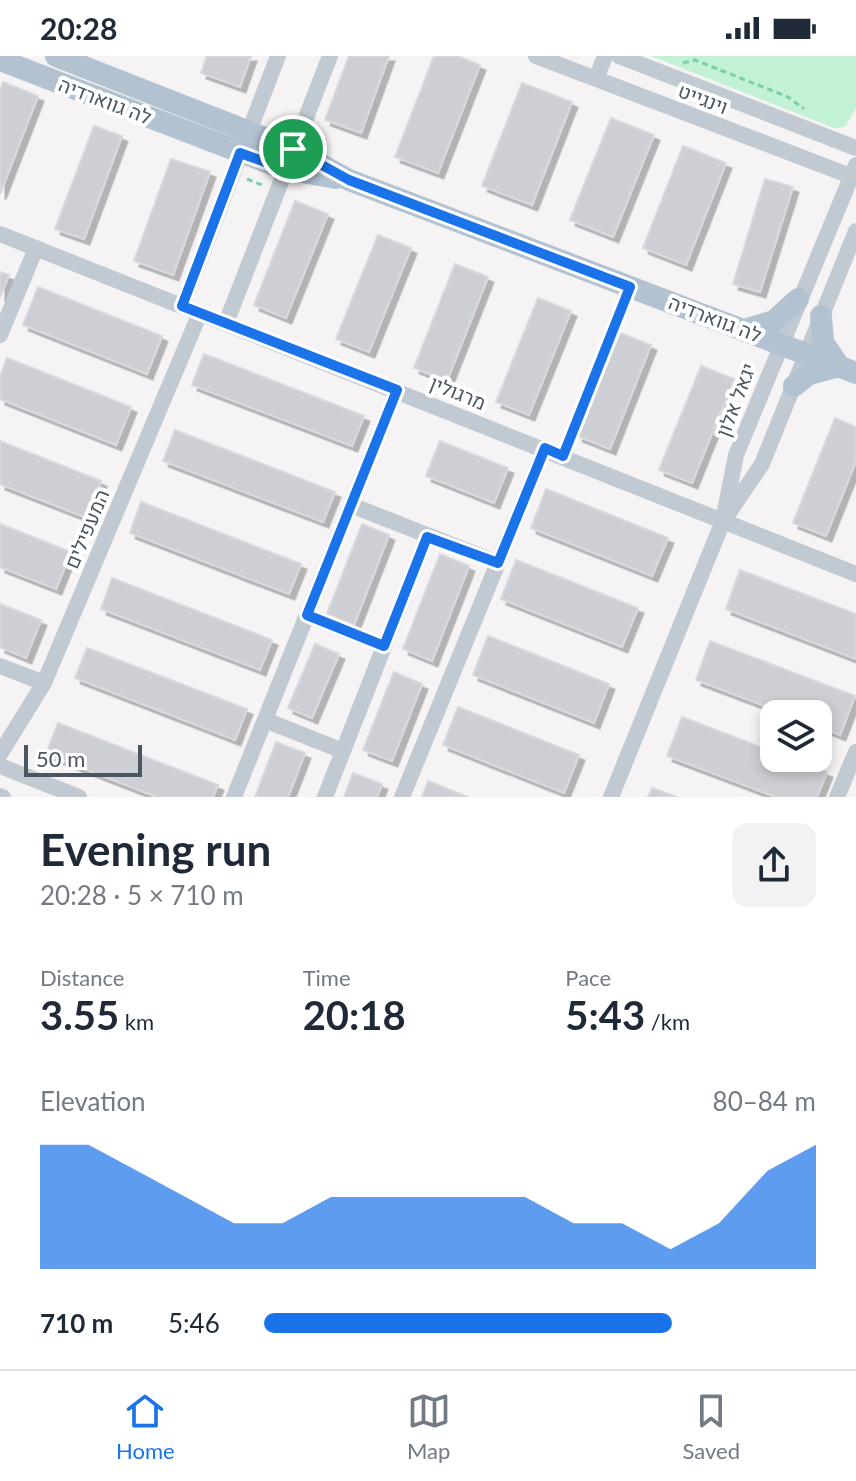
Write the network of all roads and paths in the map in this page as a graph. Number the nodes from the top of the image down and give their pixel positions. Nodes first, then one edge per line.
1 (56, 56) edge
2 (278, 56) edge
3 (330, 56) edge
4 (536, 56) edge
5 (605, 56) edge
6 (619, 56) edge
7 (0, 60) edge
8 (556, 60) edge
9 (673, 60) dead end
10 (596, 79) junction
11 (805, 110) dead end
12 (249, 131) junction
13 (856, 148) edge
14 (289, 159) junction
15 (236, 163) junction
16 (854, 173) edge
17 (277, 191) junction
18 (856, 231) edge
19 (0, 234) edge
20 (36, 248) junction
21 (630, 287) junction
22 (798, 299) junction
23 (182, 306) junction
24 (200, 313) junction
25 (821, 316) junction
26 (226, 323) junction
27 (744, 330) junction
28 (0, 335) edge
29 (780, 344) junction
30 (807, 354) junction
31 (848, 370) edge
32 (794, 386) junction
33 (397, 390) junction
34 (545, 448) junction
35 (563, 456) junction
36 (351, 505) junction
37 (723, 521) junction
38 (427, 537) junction
39 (498, 563) junction
40 (856, 574) edge
41 (307, 615) junction
42 (384, 646) junction
43 (0, 666) edge
44 (44, 683) junction
45 (265, 720) junction
46 (343, 751) junction
47 (856, 752) edge
48 (0, 754) edge
49 (0, 766) edge
50 (79, 797) edge
51 (234, 797) edge
52 (325, 797) edge
53 (402, 797) edge
54 (611, 797) edge
55 (837, 797) edge

1 - 12 main road, לה גווארדיה
2 - 12 street
3 - 14 street
4 - 8 street, וינגייט
5 - 10 street
6 - 13 street, וינגייט
7 - 15 main road, לה גווארדיה
8 - 10 street, וינגייט
9 - 11 path
10 - 16 street, וינגייט
12 - 14 main road, לה גווארדיה
12 - 15 street
14 - 15 main road, לה גווארדיה
14 - 17 street
14 - 21 main road, לה גווארדיה
15 - 17 path
15 - 23 street
16 - 22 street, יגאל אלון
17 - 26 street
18 - 25 street, יגאל אלון
19 - 20 street, מרגולין
20 - 23 street, מרגולין
20 - 28 street
21 - 27 main road, לה גווארדיה
21 - 35 path
22 - 27 main road
22 - 29 street, יגאל אלון
23 - 24 street, מרגולין
24 - 26 street, מרגולין
24 - 44 street, המעפילים
25 - 30 street, יגאל אלון
25 - 31 main road
26 - 33 street, מרגולין
27 - 29 main road, לה גווארדיה
29 - 30 main road, לה גווארדיה
29 - 37 street, יגאל אלון
30 - 31 main road, לה גווארדיה
30 - 32 street, יגאל אלון
31 - 32 main road
32 - 37 street, יגאל אלון
33 - 34 street, מרגולין
33 - 36 street
34 - 35 street, מרגולין
34 - 39 street
35 - 37 street, מרגולין
36 - 38 street
36 - 41 street
37 - 40 street, מרגולין
37 - 54 street, יגאל אלון
38 - 39 street
38 - 42 street
39 - 53 street
41 - 42 street
41 - 45 street
42 - 46 street
43 - 44 street
44 - 48 street, המעפילים
45 - 46 street
45 - 51 street
46 - 52 street
47 - 55 street
49 - 50 street

